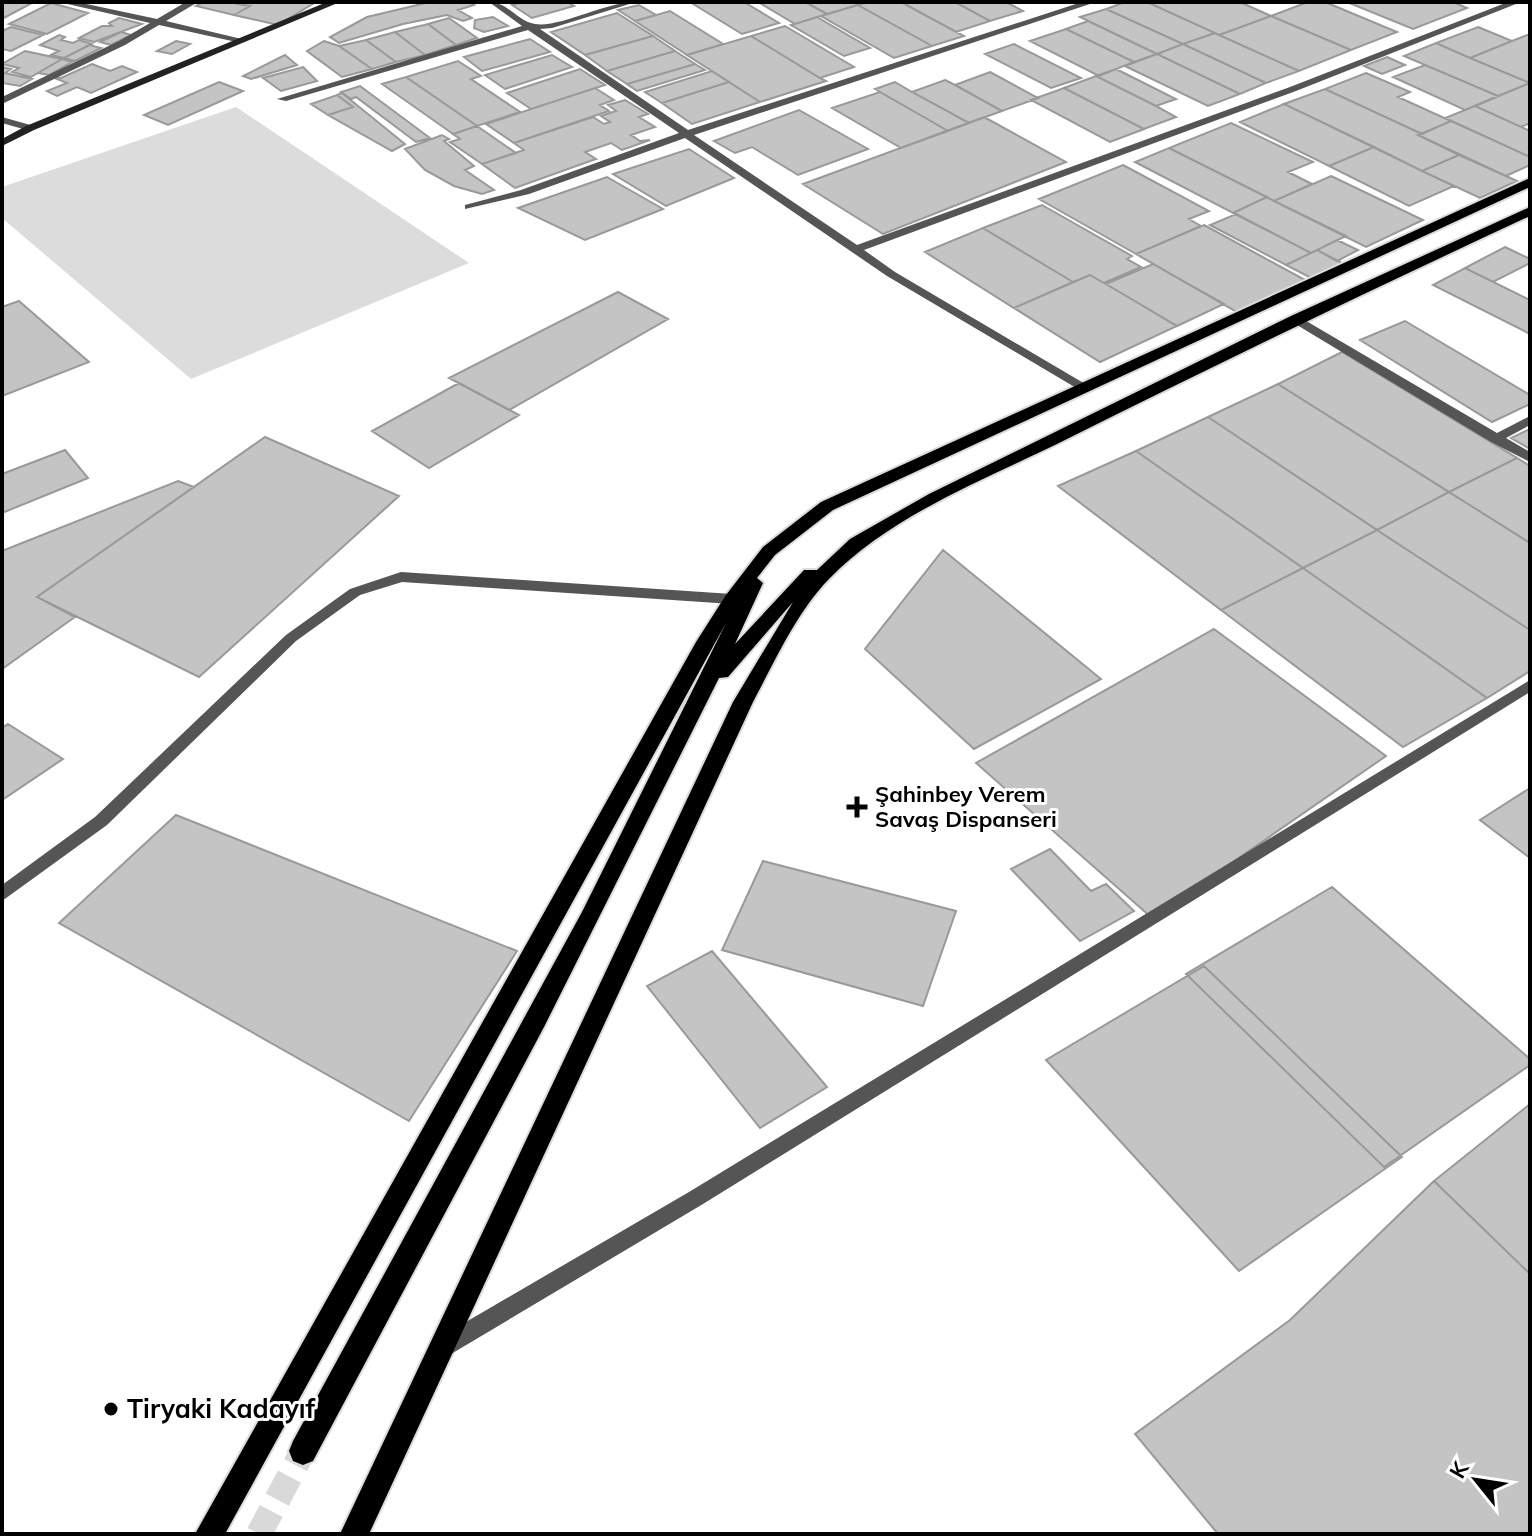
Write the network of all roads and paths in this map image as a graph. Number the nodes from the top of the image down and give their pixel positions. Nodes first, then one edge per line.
1 (64, 2) edge
2 (193, 2) edge
3 (335, 2) edge
4 (494, 2) edge
5 (631, 2) edge
6 (1091, 2) edge
7 (1516, 2) edge
8 (157, 21) junction
9 (528, 27) junction
10 (241, 40) junction
11 (282, 99) dead end
12 (2, 101) edge
13 (2, 120) edge
14 (30, 128) junction
15 (686, 134) junction
16 (2, 143) edge
17 (1530, 182) edge
18 (469, 207) dead end
19 (1530, 211) edge
20 (855, 250) junction
21 (1296, 319) junction
22 (1083, 388) junction
23 (1530, 420) edge
24 (1496, 439) junction
25 (1530, 458) edge
26 (865, 538) junction
27 (769, 551) junction
28 (732, 599) junction
29 (1530, 685) edge
30 (706, 690) junction
31 (2, 894) edge
32 (438, 1350) junction
33 (303, 1451) tunnel mouth
34 (209, 1534) edge
35 (354, 1534) edge

1 - 8 street
2 - 8 street
3 - 10 main road
4 - 9 street
5 - 9 street
6 - 15 street
7 - 20 street
8 - 10 street
8 - 12 street
9 - 11 street
9 - 15 street
10 - 14 main road
13 - 14 street
14 - 16 main road
15 - 18 street
15 - 20 street
17 - 22 main road
19 - 21 main road
20 - 22 street
21 - 24 street
21 - 26 main road
22 - 27 main road
23 - 24 street
24 - 25 street
26 - 30 main road
26 - 32 main road
27 - 28 main road
27 - 30 main road
28 - 31 street
28 - 34 main road
29 - 32 street
30 - 33 main road
32 - 35 main road

